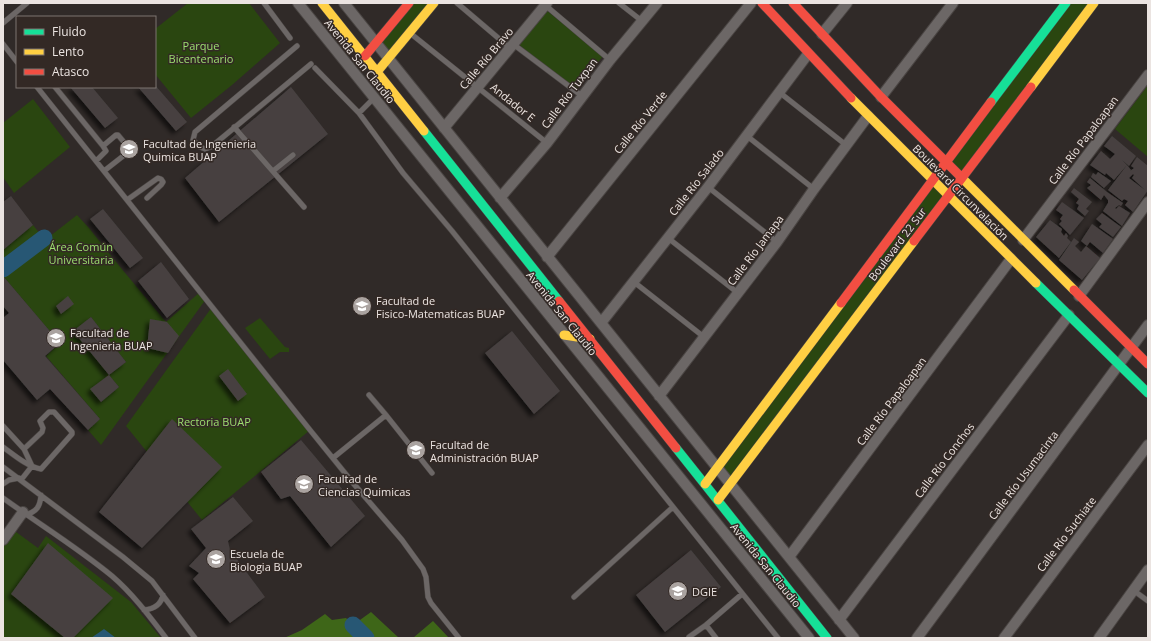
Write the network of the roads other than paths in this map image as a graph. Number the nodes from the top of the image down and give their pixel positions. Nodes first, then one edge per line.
1 (27, 3) edge
2 (264, 3) edge
3 (298, 3) edge
4 (322, 3) edge
5 (344, 3) edge
6 (434, 3) edge
7 (457, 3) edge
8 (619, 3) edge
9 (657, 3) edge
10 (751, 3) edge
11 (762, 3) edge
12 (793, 3) edge
13 (848, 3) edge
14 (954, 3) edge
15 (1066, 3) edge
16 (1094, 3) edge
17 (545, 4) edge
18 (404, 6) edge
19 (642, 22) junction
20 (3, 23) edge
21 (410, 32) junction
22 (822, 34) junction
23 (290, 38) dead end
24 (376, 43) junction
25 (3, 44) edge
26 (297, 46) dead end
27 (511, 46) junction
28 (808, 54) junction
29 (365, 56) junction
30 (388, 58) junction
31 (610, 60) junction
32 (16, 61) edge
33 (377, 72) junction
34 (1148, 75) edge
35 (477, 87) junction
36 (38, 88) edge
37 (56, 88) edge
38 (779, 92) junction
39 (582, 96) junction
40 (881, 97) junction
41 (374, 98) junction
42 (359, 113) junction
43 (868, 116) junction
44 (234, 127) junction
45 (444, 128) junction
46 (746, 136) junction
47 (547, 143) junction
48 (846, 145) junction
49 (103, 146) junction
50 (293, 155) dead end
51 (96, 161) junction
52 (947, 163) junction
53 (104, 171) junction
54 (272, 171) junction
55 (961, 178) junction
56 (933, 181) junction
57 (708, 187) junction
58 (814, 189) junction
59 (948, 197) junction
60 (147, 198) dead end
61 (500, 198) junction
62 (127, 200) junction
63 (1148, 202) edge
64 (304, 207) dead end
65 (668, 238) junction
66 (1023, 240) junction
67 (777, 242) junction
68 (548, 257) junction
69 (1012, 259) junction
70 (634, 282) junction
71 (738, 293) junction
72 (1079, 296) junction
73 (1069, 315) junction
74 (601, 324) junction
75 (1148, 325) edge
76 (564, 335) junction
77 (704, 337) junction
78 (590, 339) junction
79 (1131, 348) junction
80 (1148, 364) edge
81 (1119, 365) junction
82 (1148, 393) edge
83 (369, 395) dead end
84 (659, 396) junction
85 (780, 401) junction
86 (386, 416) junction
87 (3, 426) edge
88 (1148, 445) edge
89 (3, 447) edge
90 (24, 449) junction
91 (333, 458) junction
92 (32, 466) junction
93 (3, 467) edge
94 (717, 468) junction
95 (432, 473) dead end
96 (20, 479) junction
97 (3, 484) edge
98 (705, 484) junction
99 (730, 484) junction
100 (41, 495) junction
101 (3, 498) edge
102 (718, 500) junction
103 (673, 507) junction
104 (25, 514) junction
105 (3, 540) edge
106 (789, 557) junction
107 (1148, 570) edge
108 (1134, 590) junction
109 (742, 594) junction
110 (163, 595) junction
111 (574, 597) dead end
112 (1148, 601) edge
113 (144, 610) junction
114 (839, 620) junction
115 (706, 625) junction
116 (689, 637) dead end
117 (1101, 637) edge
118 (166, 638) edge
119 (195, 638) edge
120 (459, 638) edge
121 (716, 638) edge
122 (778, 638) edge
123 (809, 638) edge
124 (827, 638) edge
125 (854, 638) edge
126 (917, 638) edge
127 (1004, 638) edge

1 - 20 lane
2 - 23 lane
3 - 41 street, Avenida San Claudio
4 - 29 street, Avenida San Claudio
5 - 24 street, Avenida San Claudio
6 - 21 street
7 - 27 lane
8 - 19 lane
9 - 19 street, Calle Río Tuxpan
10 - 68 street, Calle Río Verde
11 - 28 street, Boulevard Circunvalación
12 - 22 street, Boulevard Circunvalación
13 - 22 street
14 - 40 street
15 - 52 street, Boulevard 22 Sur
16 - 55 street, Boulevard 22 Sur
17 - 27 street, Calle Río Bravo
17 - 31 lane
18 - 24 street
19 - 31 street, Calle Río Tuxpan
21 - 30 street
21 - 35 lane, Andador E
22 - 40 street, Boulevard Circunvalación
24 - 29 street
24 - 30 street, Avenida San Claudio
25 - 32 lane
26 - 44 lane
27 - 35 street, Calle Río Bravo
27 - 39 lane
28 - 38 street, Calle Río Salado
28 - 43 street, Boulevard Circunvalación
29 - 33 street, Avenida San Claudio
30 - 33 street
30 - 45 street, Avenida San Claudio
31 - 39 street, Calle Río Tuxpan
33 - 78 street, Avenida San Claudio
34 - 66 street, Calle Río Papaloapan
35 - 45 street, Calle Río Bravo
35 - 47 lane, Andador E
36 - 51 lane
37 - 49 lane
38 - 46 street, Calle Río Salado
38 - 48 lane
39 - 47 street, Calle Río Tuxpan
40 - 52 street, Boulevard Circunvalación
41 - 42 lane
41 - 76 street, Avenida San Claudio
42 - 44 lane
42 - 103 lane
43 - 48 street, Calle Río Jamapa
43 - 56 street, Boulevard Circunvalación
44 - 54 lane
45 - 61 street, Avenida San Claudio
46 - 57 street, Calle Río Salado
46 - 58 lane
47 - 61 street, Calle Río Tuxpan
48 - 58 street, Calle Río Jamapa
49 - 51 lane
49 - 53 lane
50 - 54 lane
51 - 53 lane
52 - 55 street, Boulevard Circunvalación
52 - 56 street, Boulevard 22 Sur
53 - 62 lane
54 - 64 lane
55 - 59 street, Boulevard 22 Sur
55 - 66 street, Boulevard Circunvalación
56 - 59 street, Boulevard Circunvalación
56 - 85 street, Boulevard 22 Sur
57 - 65 street, Calle Río Salado
57 - 67 lane
58 - 67 street, Calle Río Jamapa
59 - 69 street, Boulevard Circunvalación
59 - 85 street, Boulevard 22 Sur
60 - 62 lane
61 - 68 street, Avenida San Claudio
62 - 91 lane
63 - 72 street
65 - 70 street, Calle Río Salado
65 - 71 lane
66 - 72 street, Boulevard Circunvalación
67 - 71 street, Calle Río Jamapa
68 - 74 street, Avenida San Claudio
69 - 73 street, Boulevard Circunvalación
69 - 106 street, Calle Río Papaloapan
70 - 74 street, Calle Río Salado
70 - 77 lane
71 - 77 street, Calle Río Jamapa
72 - 79 street, Boulevard Circunvalación
73 - 81 street, Boulevard Circunvalación
73 - 114 street, Calle Río Conchos
74 - 84 street, Avenida San Claudio
75 - 79 street, Calle Río Usumacinta
76 - 78 street
76 - 123 street, Avenida San Claudio
77 - 84 street, Calle Río Jamapa
78 - 98 street, Avenida San Claudio
79 - 80 street, Boulevard Circunvalación
79 - 81 street, Calle Río Usumacinta
81 - 82 street, Boulevard Circunvalación
81 - 126 street, Calle Río Usumacinta
83 - 86 lane
84 - 94 street, Avenida San Claudio
85 - 94 street, Boulevard 22 Sur
85 - 99 street, Boulevard 22 Sur
86 - 91 lane
86 - 95 lane
87 - 90 lane
88 - 127 street, Calle Río Suchiate
89 - 92 lane
90 - 92 lane
90 - 92 lane
91 - 120 lane
92 - 96 lane
93 - 96 lane
94 - 98 street, Boulevard 22 Sur
94 - 99 street, Avenida San Claudio
96 - 97 lane
96 - 100 lane
98 - 102 street, Avenida San Claudio
99 - 102 street, Boulevard 22 Sur
99 - 106 street, Avenida San Claudio
100 - 104 lane
100 - 110 lane
101 - 104 lane
102 - 124 street, Avenida San Claudio
103 - 109 lane
103 - 111 lane
104 - 105 street
104 - 113 lane
106 - 114 street, Avenida San Claudio
107 - 108 street
108 - 112 lane
108 - 117 street
109 - 115 lane
109 - 122 lane
110 - 113 lane
110 - 119 lane
113 - 118 lane
114 - 125 street, Avenida San Claudio
115 - 116 lane
115 - 121 lane

